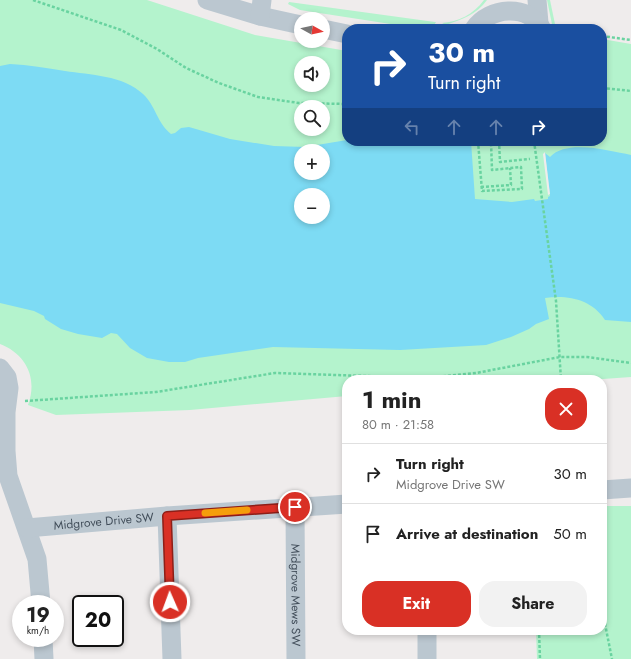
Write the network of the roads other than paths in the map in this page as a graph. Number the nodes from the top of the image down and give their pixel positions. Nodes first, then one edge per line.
1 (207, 0) edge
2 (537, 0) edge
3 (497, 6) edge
4 (261, 8) edge
5 (294, 22) edge
6 (476, 24) edge
7 (538, 24) edge
8 (541, 24) edge
9 (330, 30) edge
10 (342, 33) edge
11 (0, 368) edge
12 (4, 476) edge
13 (631, 488) edge
14 (607, 490) edge
15 (342, 504) edge
16 (295, 507) junction
17 (167, 516) junction
18 (28, 528) junction
19 (40, 595) edge
20 (427, 635) edge
21 (43, 647) edge
22 (44, 659) edge
23 (172, 659) edge
24 (296, 659) edge
25 (428, 659) edge

1 - 4 street
2 - 8 street
3 - 6 street
3 - 7 street
4 - 5 street
9 - 10 street
11 - 12 street
12 - 18 street
13 - 14 street
15 - 16 street, Midgrove Drive SW
16 - 17 street, Midgrove Drive SW
16 - 24 street, Midgrove Mews SW
17 - 18 street, Midgrove Drive SW
17 - 23 street
18 - 19 street
20 - 25 street
21 - 22 street

